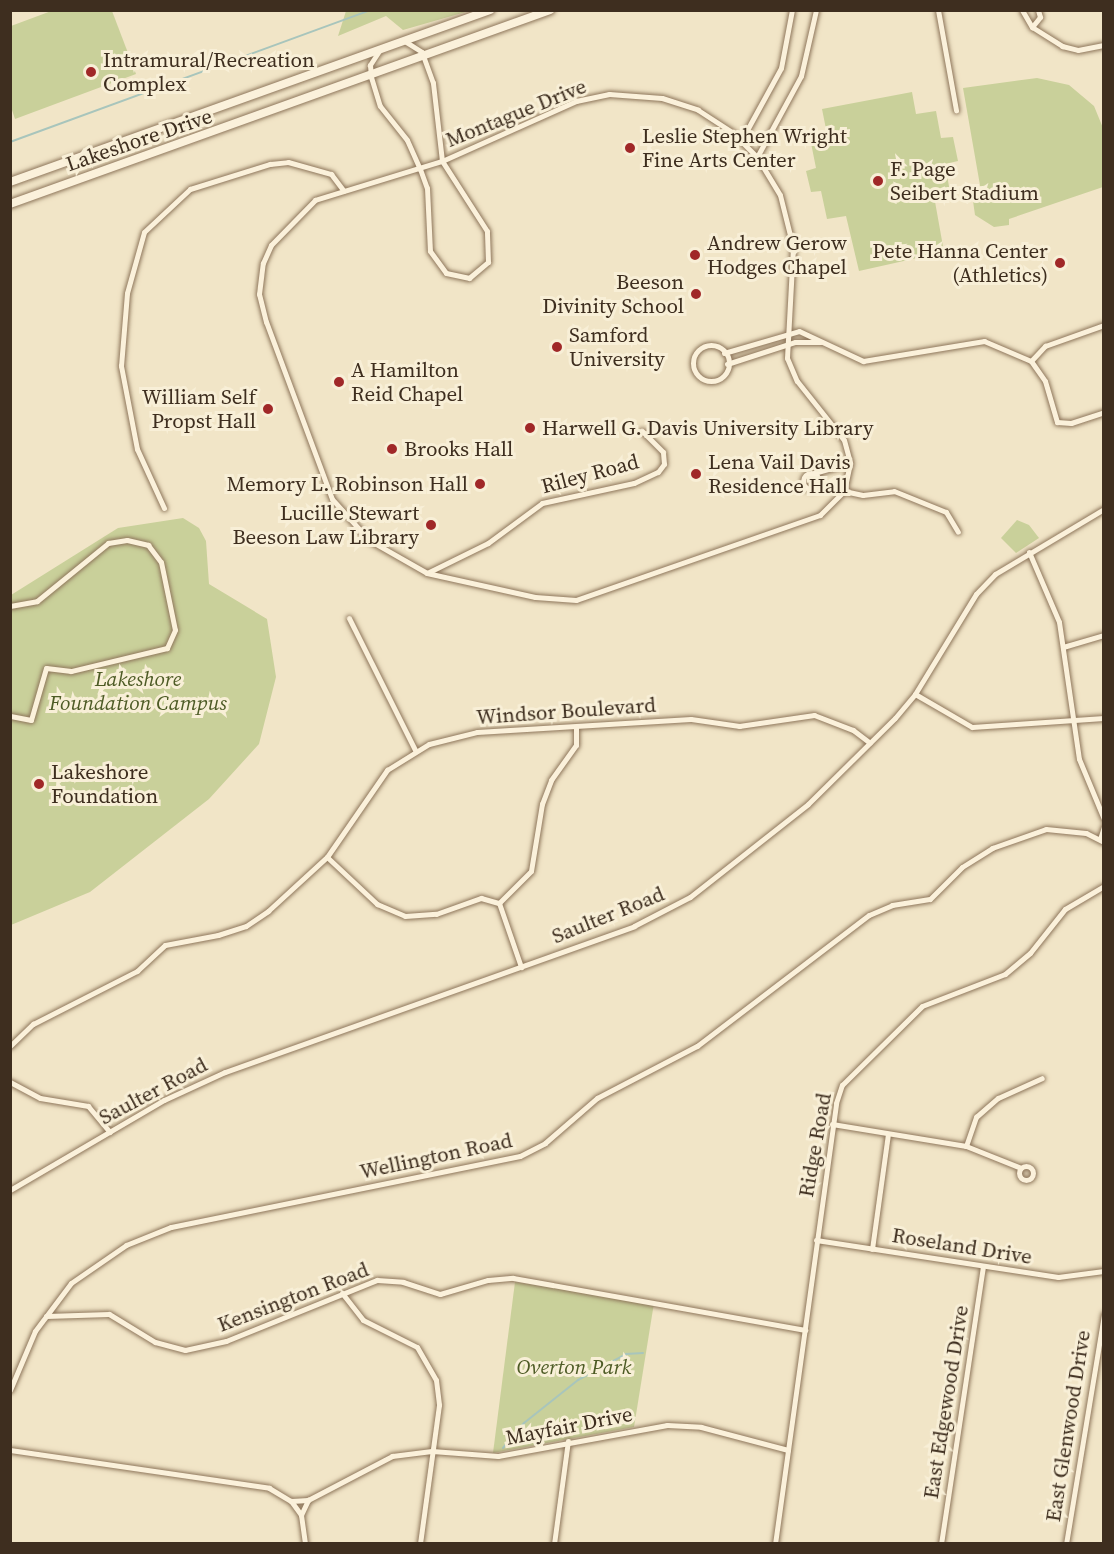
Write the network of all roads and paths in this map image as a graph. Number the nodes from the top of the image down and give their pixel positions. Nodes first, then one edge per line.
1 (490, 10) edge
2 (550, 10) edge
3 (792, 10) edge
4 (816, 10) edge
5 (938, 10) edge
6 (1038, 10) edge
7 (1024, 11) edge
8 (1032, 27) junction
9 (406, 42) junction
10 (1104, 45) edge
11 (379, 51) junction
12 (425, 57) junction
13 (371, 77) junction
14 (956, 110) dead end
15 (741, 141) junction
16 (757, 157) junction
17 (442, 162) junction
18 (420, 169) junction
19 (10, 182) edge
20 (344, 191) junction
21 (10, 204) edge
22 (1104, 325) edge
23 (785, 333) junction
24 (823, 342) junction
25 (786, 344) junction
26 (724, 353) junction
27 (1031, 361) junction
28 (727, 364) junction
29 (1104, 412) edge
30 (642, 432) dead end
31 (850, 464) junction
32 (828, 471) junction
33 (812, 473) junction
34 (819, 483) junction
35 (844, 491) junction
36 (164, 508) dead end
37 (1104, 509) edge
38 (958, 532) dead end
39 (1029, 552) junction
40 (427, 573) junction
41 (10, 606) edge
42 (349, 618) dead end
43 (1104, 636) edge
44 (1063, 647) junction
45 (915, 694) junction
46 (10, 716) edge
47 (1104, 718) edge
48 (1072, 719) junction
49 (576, 727) junction
50 (870, 743) junction
51 (415, 750) junction
52 (1104, 819) edge
53 (1104, 827) edge
54 (1102, 841) edge
55 (327, 857) junction
56 (1104, 886) edge
57 (499, 903) junction
58 (521, 967) junction
59 (10, 1046) edge
60 (1042, 1078) dead end
61 (10, 1082) edge
62 (832, 1124) junction
63 (110, 1132) junction
64 (888, 1134) junction
65 (966, 1146) junction
66 (1021, 1168) dead end
67 (10, 1190) edge
68 (816, 1240) junction
69 (872, 1248) junction
70 (983, 1266) junction
71 (1104, 1271) edge
72 (342, 1293) junction
73 (1104, 1314) edge
74 (46, 1316) junction
75 (805, 1330) junction
76 (10, 1390) edge
77 (568, 1441) junction
78 (10, 1450) edge
79 (788, 1450) junction
80 (432, 1451) junction
81 (308, 1500) junction
82 (291, 1501) junction
83 (301, 1515) junction
84 (305, 1544) edge
85 (420, 1544) edge
86 (554, 1544) edge
87 (775, 1544) edge
88 (941, 1544) edge
89 (1066, 1544) edge

1 - 9 main road, Lakeshore Drive
2 - 12 main road, Lakeshore Drive
3 - 15 street
4 - 16 street
5 - 14 street
6 - 8 street
7 - 8 street
8 - 10 street
9 - 11 main road, Lakeshore Drive
9 - 12 street
11 - 13 street
11 - 19 main road, Lakeshore Drive
12 - 13 main road, Lakeshore Drive
12 - 17 street
13 - 18 street
13 - 21 main road, Lakeshore Drive
15 - 16 street, Montague Drive
15 - 17 street, Montague Drive
16 - 23 street, Montague Drive
17 - 18 street, Montague Drive
17 - 18 street
18 - 20 street, Montague Drive
20 - 36 street
20 - 40 street, Montague Drive
22 - 27 street
23 - 24 street
23 - 25 street, Montague Drive
23 - 26 street
24 - 25 street
24 - 27 street
25 - 28 street
25 - 31 street, Montague Drive
26 - 28 street
26 - 28 street
27 - 29 street
30 - 40 street, Riley Road
31 - 32 street
31 - 35 street
32 - 33 street
32 - 34 street
33 - 34 street
33 - 34 street
35 - 38 street
35 - 40 street, Montague Drive
37 - 39 street, Saulter Road
39 - 44 street
39 - 45 street, Saulter Road
41 - 46 street
42 - 51 street
43 - 44 street
44 - 48 street
45 - 48 street
45 - 50 street, Saulter Road
47 - 48 street
48 - 52 street
49 - 50 street, Windsor Boulevard
49 - 51 street, Windsor Boulevard
49 - 57 street
50 - 58 street, Saulter Road
51 - 55 street, Windsor Boulevard
53 - 54 street
54 - 74 street, Wellington Road
55 - 57 street
55 - 59 street, Windsor Boulevard
56 - 62 street, Ridge Road
57 - 58 street
58 - 63 street, Saulter Road
60 - 65 street
61 - 63 street
62 - 64 street
62 - 68 street, Ridge Road
63 - 67 street, Saulter Road
64 - 65 street
64 - 69 street
65 - 66 street
68 - 69 street, Roseland Drive
68 - 75 street, Ridge Road
69 - 70 street, Roseland Drive
70 - 71 street, Roseland Drive
70 - 88 street, East Edgewood Drive
72 - 74 street, Kensington Road
72 - 75 street, Kensington Road
72 - 80 street
73 - 89 street, East Glenwood Drive
74 - 76 street, Wellington Road
75 - 79 street, Ridge Road
77 - 79 street, Mayfair Drive
77 - 80 street, Mayfair Drive
77 - 86 street
78 - 82 street
79 - 87 street, Ridge Road
80 - 81 street, Mayfair Drive
80 - 85 street
81 - 82 street, Mayfair Drive
81 - 83 street
82 - 83 street
83 - 84 street

